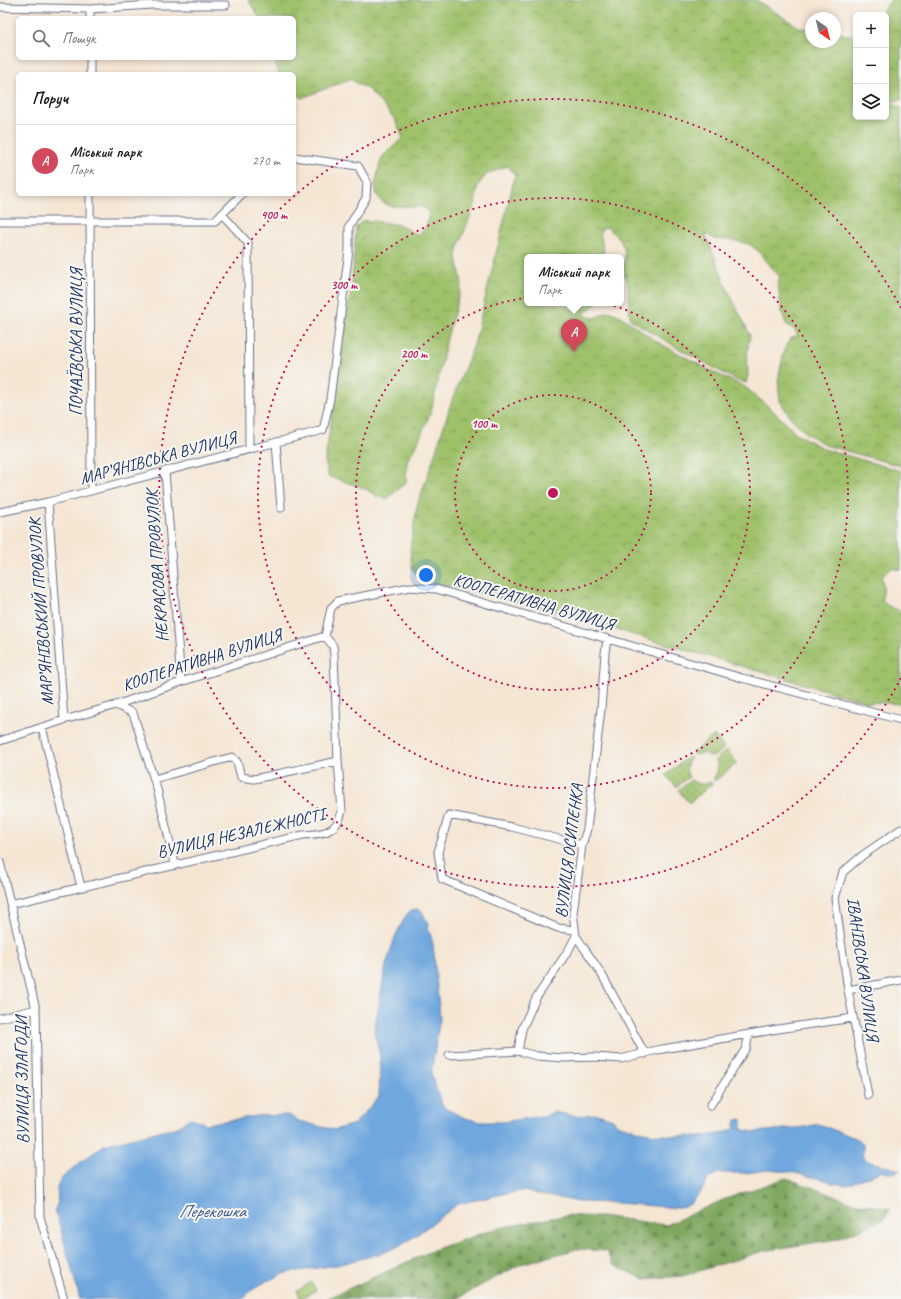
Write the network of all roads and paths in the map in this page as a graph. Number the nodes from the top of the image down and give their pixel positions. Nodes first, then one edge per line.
1 (152, 3) edge
2 (226, 5) dead end
3 (0, 7) edge
4 (90, 9) junction
5 (90, 16) edge
6 (90, 60) edge
7 (90, 72) edge
8 (296, 156) edge
9 (90, 196) edge
10 (240, 196) edge
11 (222, 214) junction
12 (0, 221) edge
13 (90, 221) junction
14 (276, 442) junction
15 (249, 450) junction
16 (165, 471) junction
17 (91, 491) junction
18 (48, 502) junction
19 (281, 508) dead end
20 (0, 512) edge
21 (325, 636) junction
22 (607, 639) junction
23 (181, 682) junction
24 (116, 705) junction
25 (64, 720) junction
26 (901, 720) edge
27 (42, 727) junction
28 (0, 741) edge
29 (338, 761) junction
30 (154, 779) junction
31 (901, 828) edge
32 (582, 845) junction
33 (0, 862) edge
34 (175, 864) junction
35 (81, 887) junction
36 (10, 904) junction
37 (575, 933) junction
38 (901, 980) edge
39 (848, 990) junction
40 (36, 1009) junction
41 (0, 1018) edge
42 (853, 1018) junction
43 (748, 1034) junction
44 (518, 1051) junction
45 (645, 1054) junction
46 (449, 1055) dead end
47 (868, 1095) dead end
48 (710, 1106) dead end
49 (64, 1299) edge

1 - 2 street
1 - 4 street
3 - 4 street
4 - 5 street
6 - 7 street
8 - 14 street, МАР’ЯНІВСЬКА ВУЛИЦЯ
9 - 13 street, ПОЧАЇВСЬКА ВУЛИЦЯ
10 - 11 street
11 - 13 street
11 - 15 street
12 - 13 street
13 - 17 street, ПОЧАЇВСЬКА ВУЛИЦЯ
14 - 15 street, МАР’ЯНІВСЬКА ВУЛИЦЯ
14 - 19 street
15 - 16 street, МАР’ЯНІВСЬКА ВУЛИЦЯ
16 - 17 street, МАР’ЯНІВСЬКА ВУЛИЦЯ
16 - 23 street, НЕКРАСОВА ПРОВУЛОК
17 - 18 street, МАР’ЯНІВСЬКА ВУЛИЦЯ
18 - 20 street, МАР’ЯНІВСЬКА ВУЛИЦЯ
18 - 25 street, МАР’ЯНІВСЬКИЙ ПРОВУЛОК
21 - 22 street, КООПЕРАТИВНА ВУЛИЦЯ
21 - 23 street, КООПЕРАТИВНА ВУЛИЦЯ
21 - 29 street, ВУЛИЦЯ НЕЗАЛЕЖНОСТІ
22 - 26 street, КООПЕРАТИВНА ВУЛИЦЯ
22 - 32 street, ВУЛИЦЯ ОСИПЕНКА
23 - 24 street, КООПЕРАТИВНА ВУЛИЦЯ
24 - 25 street, КООПЕРАТИВНА ВУЛИЦЯ
24 - 30 street
25 - 27 street, КООПЕРАТИВНА ВУЛИЦЯ
27 - 28 street, КООПЕРАТИВНА ВУЛИЦЯ
27 - 35 street
29 - 30 street
29 - 34 street, ВУЛИЦЯ НЕЗАЛЕЖНОСТІ
30 - 34 street
31 - 39 street, ІВАНІВСЬКА ВУЛИЦЯ
32 - 37 street, ВУЛИЦЯ ОСИПЕНКА
32 - 37 street
33 - 36 street, ВУЛИЦЯ ЗЛАГОДИ
34 - 35 street, ВУЛИЦЯ НЕЗАЛЕЖНОСТІ
35 - 36 street, ВУЛИЦЯ НЕЗАЛЕЖНОСТІ
36 - 40 street, ВУЛИЦЯ ЗЛАГОДИ
37 - 44 street, ВУЛИЦЯ ОСИПЕНКА
37 - 45 street
38 - 39 street
39 - 42 street, ІВАНІВСЬКА ВУЛИЦЯ
40 - 41 street
40 - 49 street, ВУЛИЦЯ ЗЛАГОДИ
42 - 43 street
42 - 47 street, ІВАНІВСЬКА ВУЛИЦЯ
43 - 45 street
43 - 48 street
44 - 45 street
44 - 46 street

